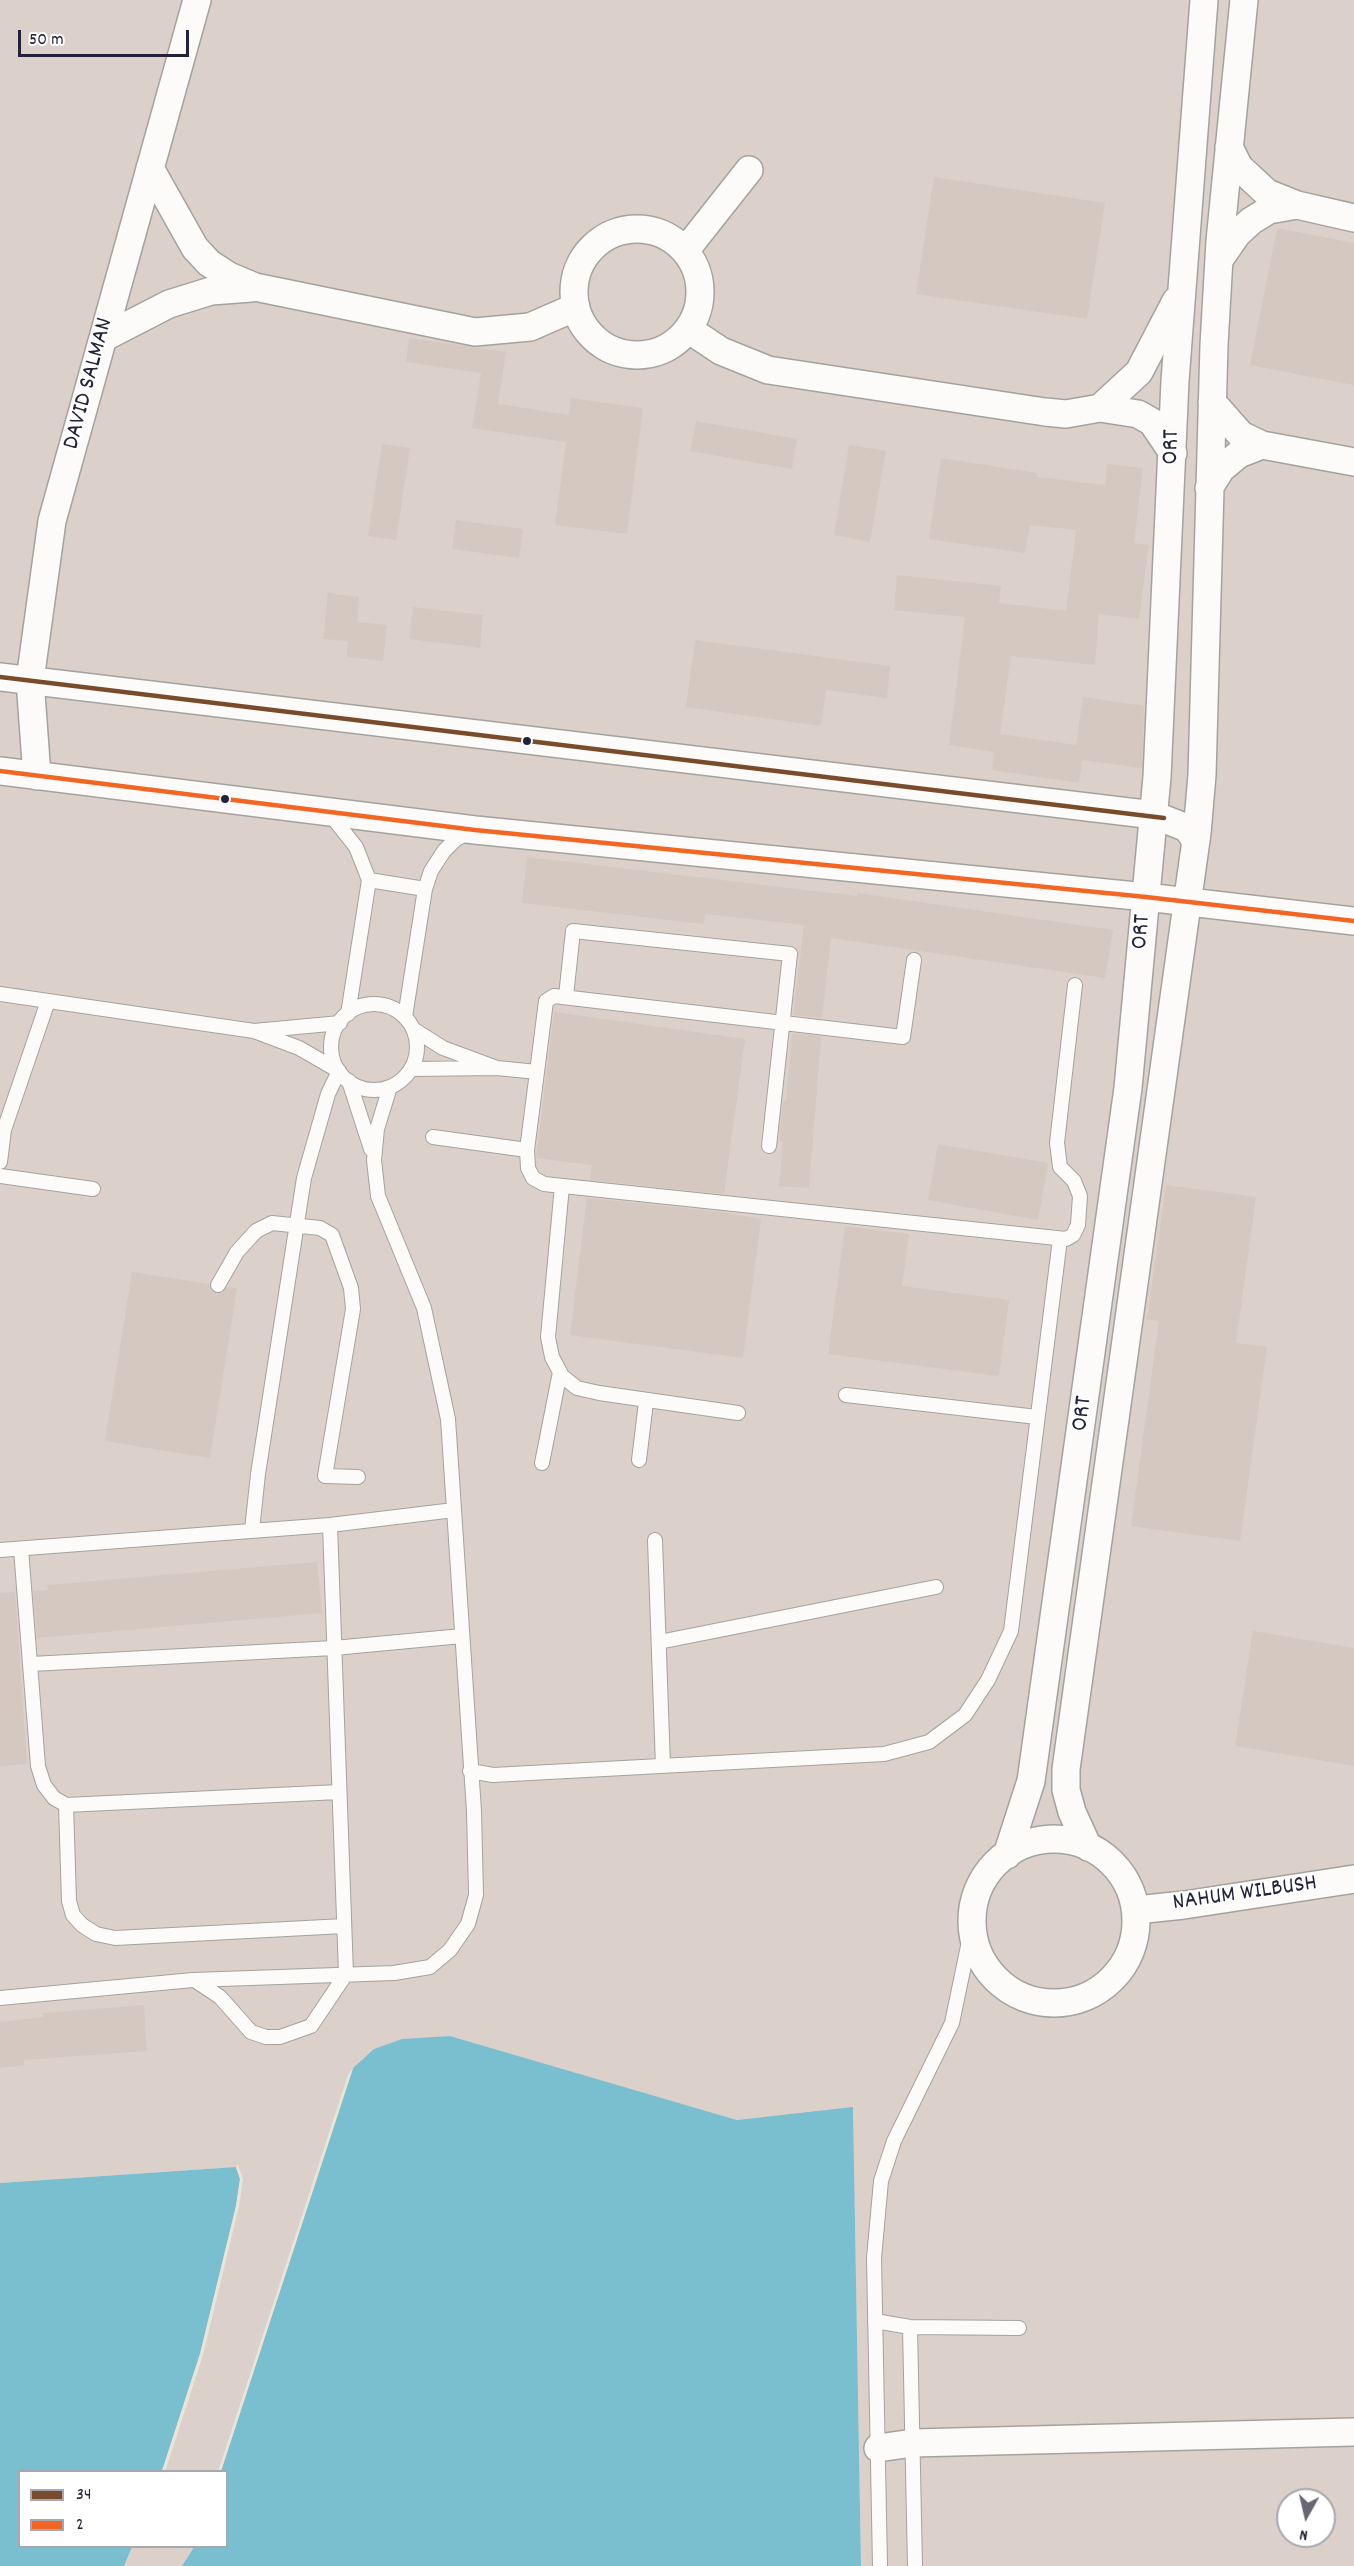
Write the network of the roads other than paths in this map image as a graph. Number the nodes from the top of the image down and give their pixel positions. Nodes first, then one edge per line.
1 (197, 0) edge
2 (1204, 0) edge
3 (1244, 0) edge
4 (1229, 147) junction
5 (150, 168) junction
6 (749, 170) dead end
7 (1298, 205) junction
8 (1354, 218) edge
9 (686, 251) junction
10 (1219, 261) junction
11 (255, 287) junction
12 (1183, 287) junction
13 (576, 307) junction
14 (688, 328) junction
15 (103, 338) junction
16 (1212, 402) junction
17 (1100, 408) junction
18 (1262, 445) junction
19 (1173, 453) junction
20 (1354, 462) edge
21 (1209, 488) junction
22 (0, 677) edge
23 (30, 680) junction
24 (0, 771) edge
25 (37, 776) junction
26 (328, 812) junction
27 (1154, 815) junction
28 (475, 830) junction
29 (1196, 841) junction
30 (369, 880) junction
31 (425, 889) junction
32 (1146, 897) junction
33 (1188, 903) junction
34 (1354, 921) edge
35 (914, 960) dead end
36 (1075, 985) dead end
37 (0, 994) edge
38 (566, 996) junction
39 (48, 1001) junction
40 (344, 1018) junction
41 (409, 1023) junction
42 (783, 1023) junction
43 (254, 1031) junction
44 (497, 1068) junction
45 (412, 1069) junction
46 (537, 1072) junction
47 (344, 1076) junction
48 (390, 1087) junction
49 (433, 1137) dead end
50 (769, 1146) dead end
51 (527, 1150) junction
52 (374, 1160) junction
53 (0, 1162) edge
54 (0, 1176) edge
55 (562, 1186) junction
56 (93, 1189) dead end
57 (296, 1224) junction
58 (1060, 1239) junction
59 (218, 1285) dead end
60 (560, 1372) junction
61 (846, 1395) dead end
62 (646, 1402) junction
63 (738, 1413) dead end
64 (1037, 1417) junction
65 (639, 1460) dead end
66 (542, 1463) dead end
67 (358, 1477) dead end
68 (454, 1510) junction
69 (330, 1525) junction
70 (252, 1530) junction
71 (655, 1540) dead end
72 (21, 1549) junction
73 (0, 1550) edge
74 (936, 1587) dead end
75 (462, 1636) junction
76 (659, 1641) junction
77 (334, 1648) junction
78 (31, 1664) junction
79 (663, 1766) junction
80 (470, 1771) junction
81 (339, 1792) junction
82 (66, 1805) junction
83 (1088, 1847) junction
84 (1007, 1855) junction
85 (1354, 1879) edge
86 (1136, 1910) junction
87 (344, 1926) junction
88 (972, 1927) junction
89 (346, 1974) junction
90 (193, 1980) junction
91 (0, 1998) edge
92 (875, 2321) junction
93 (910, 2327) junction
94 (1019, 2328) dead end
95 (1354, 2432) edge
96 (913, 2443) junction
97 (878, 2448) junction
98 (880, 2566) edge
99 (915, 2566) edge

1 - 5 street, DAVID SALMAN
2 - 12 street, ORT
3 - 4 street, ORT
4 - 7 street
4 - 10 street, ORT
5 - 11 street
5 - 15 street, DAVID SALMAN
6 - 9 street
7 - 8 street
7 - 10 street
9 - 13 street
9 - 14 street
10 - 16 street, ORT
11 - 13 street
11 - 15 street
12 - 17 street
12 - 19 street, ORT
13 - 14 street
14 - 17 street
15 - 23 street, DAVID SALMAN
16 - 18 street
16 - 21 street, ORT
17 - 19 street
18 - 20 street
18 - 21 street
19 - 27 street, ORT
21 - 29 street, ORT
22 - 23 street
23 - 25 street, DAVID SALMAN
23 - 27 street
24 - 25 street
25 - 26 street
26 - 28 street
26 - 30 lane
27 - 29 street
27 - 32 street, ORT
28 - 31 lane
28 - 32 street
29 - 33 street, ORT
30 - 31 lane
30 - 40 lane
31 - 41 lane
32 - 33 street
32 - 84 street, ORT
33 - 34 street
33 - 83 street, ORT
35 - 42 lane
36 - 58 lane
37 - 39 lane
38 - 42 lane
38 - 42 lane
38 - 46 lane
39 - 43 lane
39 - 53 lane
40 - 41 lane
40 - 43 lane
40 - 47 lane
41 - 44 lane
41 - 45 lane
42 - 50 lane
43 - 47 lane
44 - 45 lane
44 - 46 lane
45 - 48 lane
46 - 51 lane
47 - 48 lane
47 - 52 lane
47 - 57 lane
48 - 52 lane
49 - 51 lane
51 - 55 lane
52 - 68 lane
54 - 56 lane
55 - 58 lane
55 - 60 lane
57 - 59 lane
57 - 67 lane
57 - 70 lane
58 - 64 lane
60 - 62 lane
60 - 66 lane
61 - 64 lane
62 - 63 lane
62 - 65 lane
64 - 79 lane
68 - 69 lane
68 - 75 lane
69 - 70 lane
69 - 77 lane
70 - 72 lane
71 - 76 lane
72 - 73 lane
72 - 78 lane
74 - 76 lane
75 - 77 lane
75 - 80 lane
76 - 79 lane
77 - 78 lane
77 - 81 lane
78 - 82 lane
79 - 80 lane
80 - 89 lane
81 - 82 lane
81 - 87 lane
82 - 87 lane
83 - 84 street
83 - 86 street
84 - 88 street
85 - 86 street, NAHUM WILBUSH
86 - 88 street
87 - 89 lane
88 - 92 lane
89 - 90 lane
89 - 90 lane
90 - 91 lane
92 - 93 lane
92 - 97 lane
93 - 94 lane
93 - 96 lane
95 - 96 street
96 - 97 street
96 - 99 lane
97 - 98 lane

